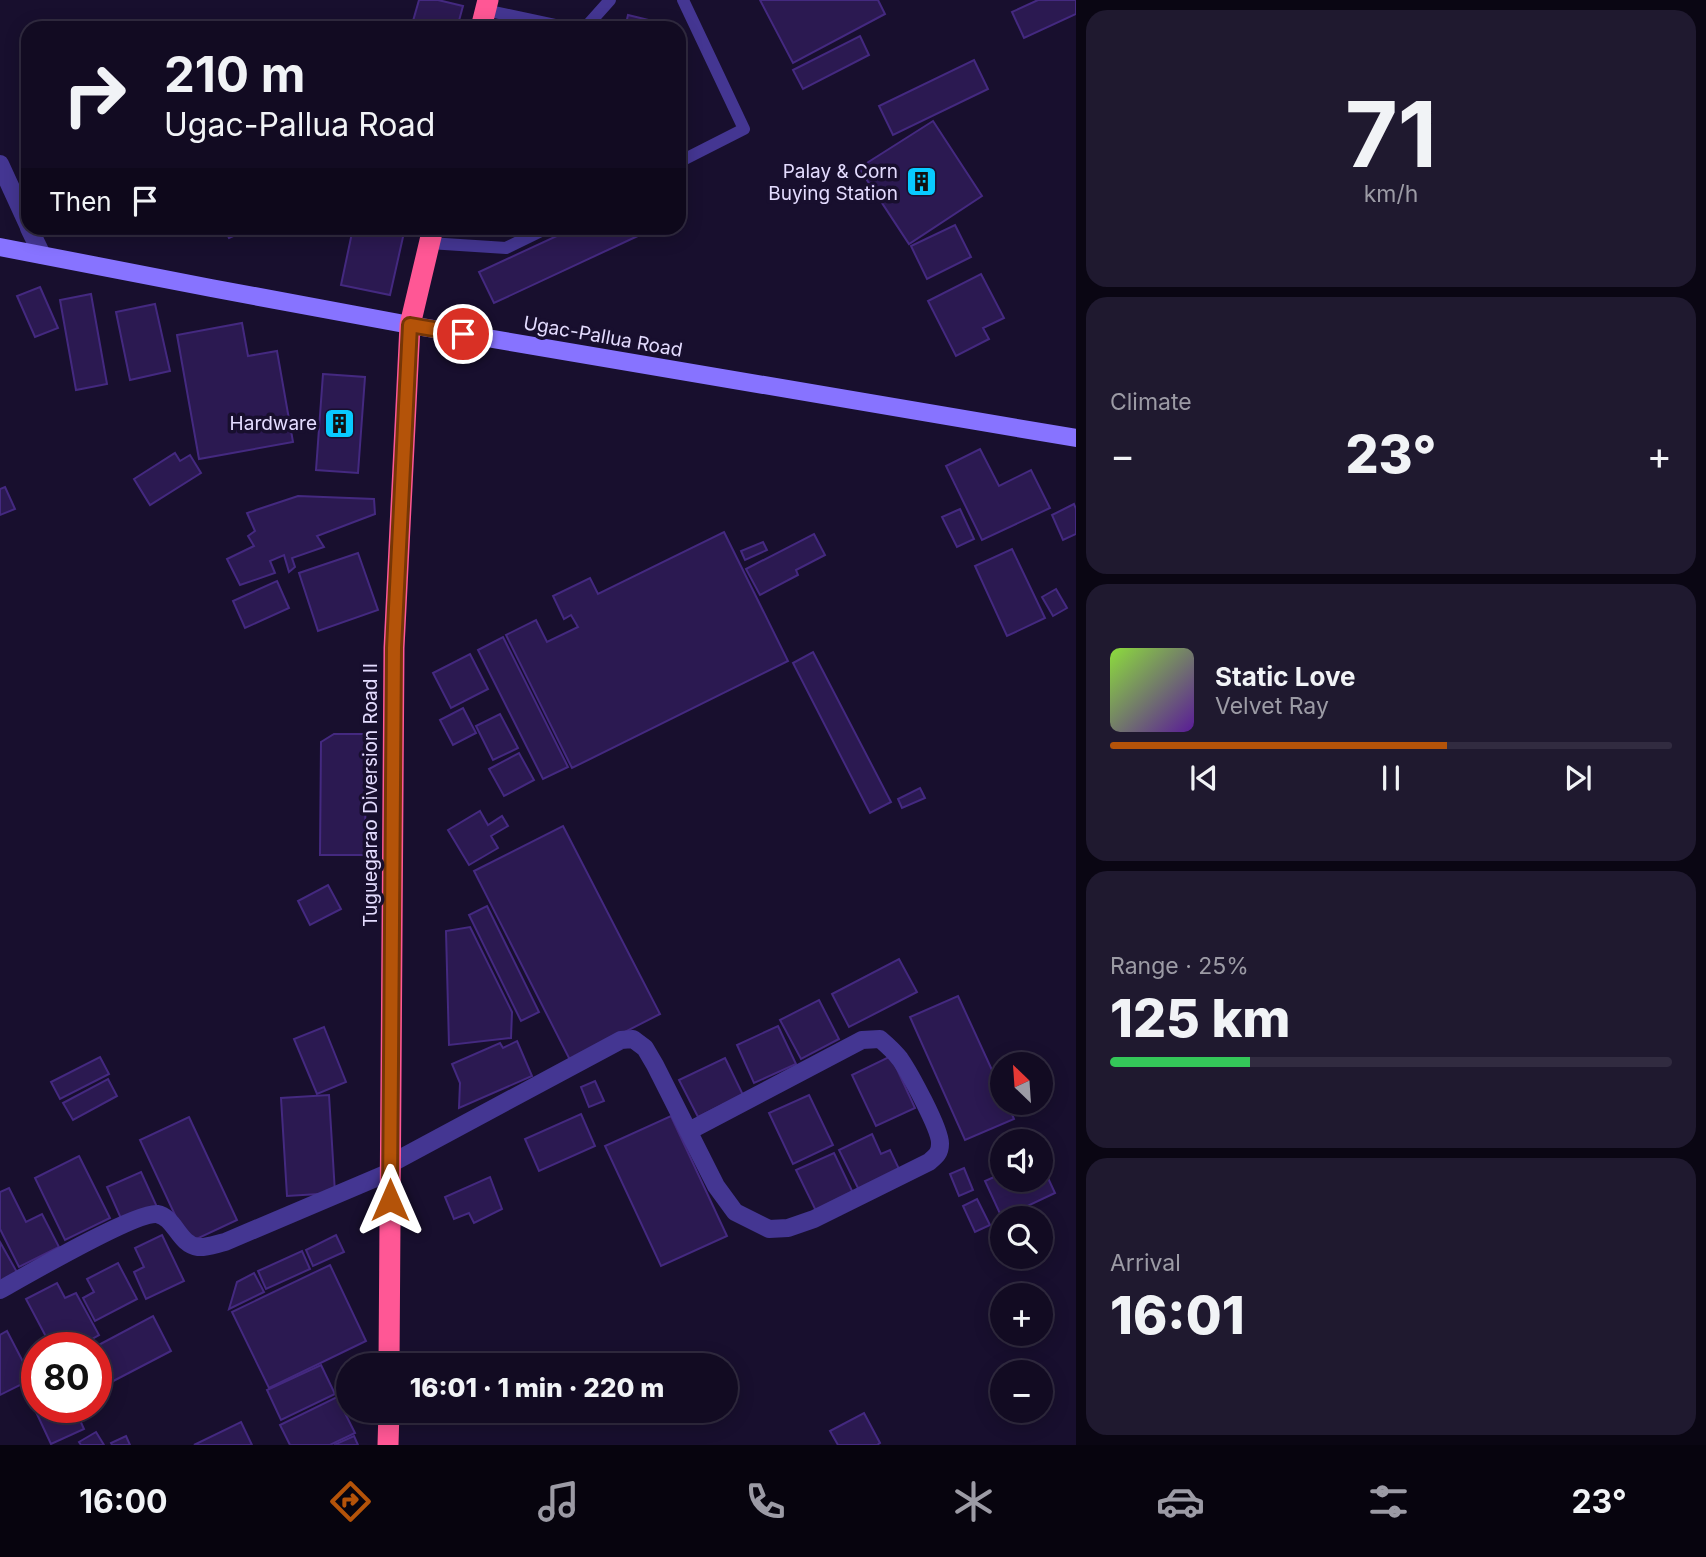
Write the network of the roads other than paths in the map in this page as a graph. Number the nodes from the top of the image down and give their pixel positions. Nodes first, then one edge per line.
1 (610, 0) edge
2 (683, 0) edge
3 (485, 13) edge
4 (530, 21) edge
5 (590, 21) edge
6 (686, 158) edge
7 (0, 164) edge
8 (21, 209) edge
9 (33, 235) edge
10 (431, 235) edge
11 (533, 235) edge
12 (0, 247) edge
13 (42, 255) junction
14 (410, 325) junction
15 (1076, 438) edge
16 (689, 1131) junction
17 (390, 1168) junction
18 (0, 1290) edge
19 (389, 1353) edge
20 (388, 1423) edge
21 (388, 1445) edge

1 - 5 lane
2 - 6 lane
3 - 4 lane
7 - 8 street
9 - 13 street
10 - 11 lane
10 - 14 highway, Tuguegarao Diversion Road Ⅱ
12 - 13 street, Ugac-Pallua Road
13 - 14 street, Ugac-Pallua Road
14 - 15 street, Ugac-Pallua Road
14 - 17 highway, Tuguegarao Diversion Road Ⅱ
16 - 16 street
16 - 17 street
17 - 18 street
17 - 19 highway, Tuguegarao Diversion Road Ⅱ
20 - 21 highway

